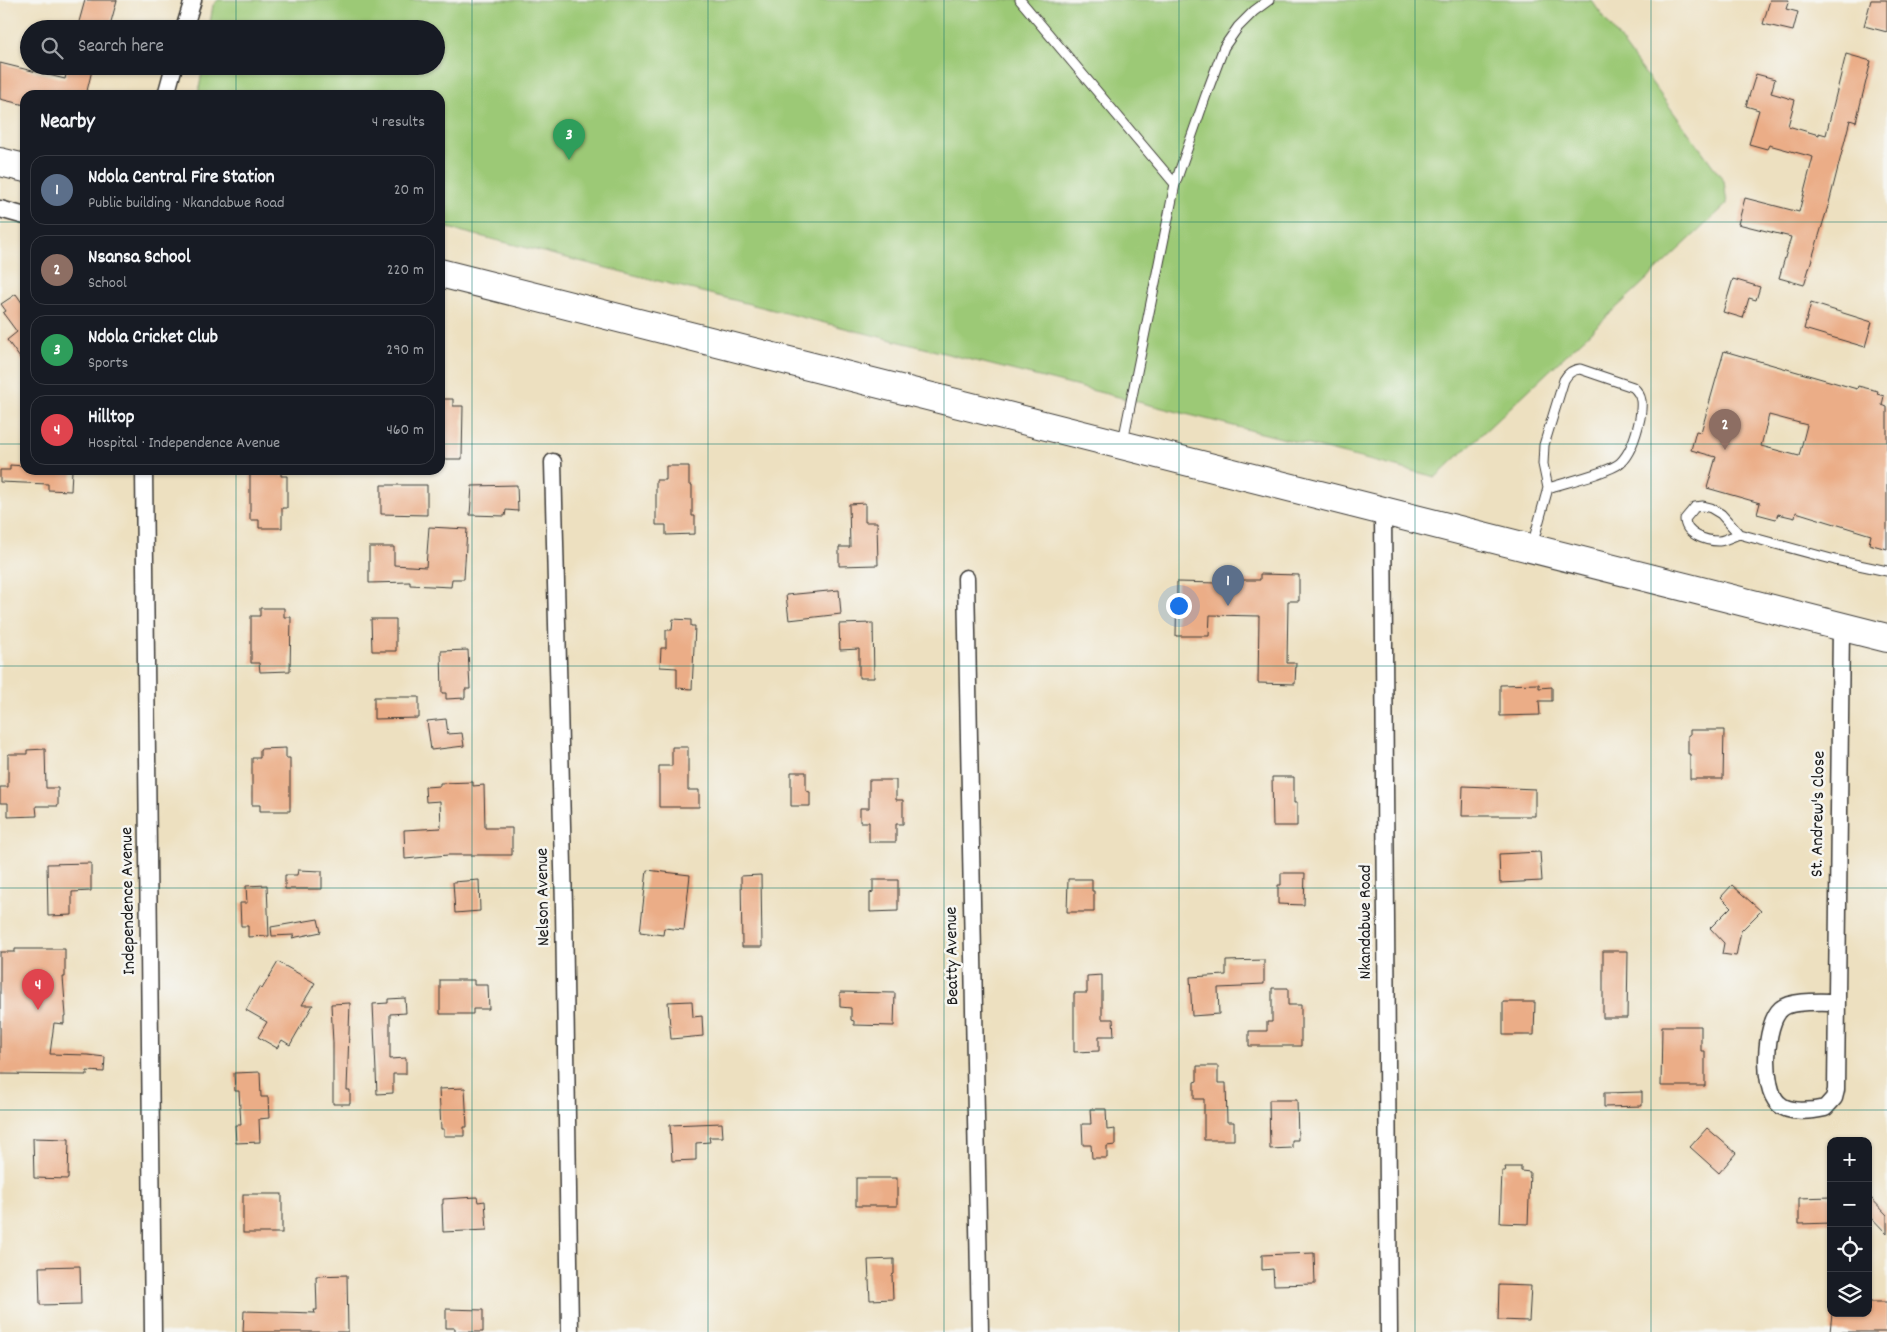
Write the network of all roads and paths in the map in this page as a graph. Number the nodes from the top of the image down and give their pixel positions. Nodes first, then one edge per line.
1 (193, 0) edge
2 (1020, 0) edge
3 (1269, 0) edge
4 (187, 20) edge
5 (172, 75) edge
6 (167, 90) edge
7 (0, 162) edge
8 (20, 167) edge
9 (1175, 184) junction
10 (0, 209) edge
11 (20, 215) edge
12 (445, 274) edge
13 (1122, 444) junction
14 (554, 462) dead end
15 (144, 475) edge
16 (1548, 488) junction
17 (1383, 512) junction
18 (1739, 534) junction
19 (1531, 548) junction
20 (1887, 571) edge
21 (966, 578) dead end
22 (1841, 627) junction
23 (1887, 638) edge
24 (1836, 1002) junction
25 (153, 1332) edge
26 (570, 1332) edge
27 (980, 1332) edge
28 (1389, 1332) edge

1 - 4 street
2 - 9 lane
3 - 9 lane
5 - 6 street
7 - 8 highway
9 - 13 lane
10 - 11 street
12 - 13 highway
13 - 17 highway
14 - 26 street, Nelson Avenue
15 - 25 street, Independence Avenue
16 - 16 lane
16 - 19 lane
17 - 19 highway
17 - 28 street, Nkandabwe Road
18 - 18 lane
18 - 20 lane
19 - 22 highway
21 - 27 street, Beatty Avenue
22 - 23 highway
22 - 24 street, St. Andrew's Close
24 - 24 street, St. Andrew's Close

